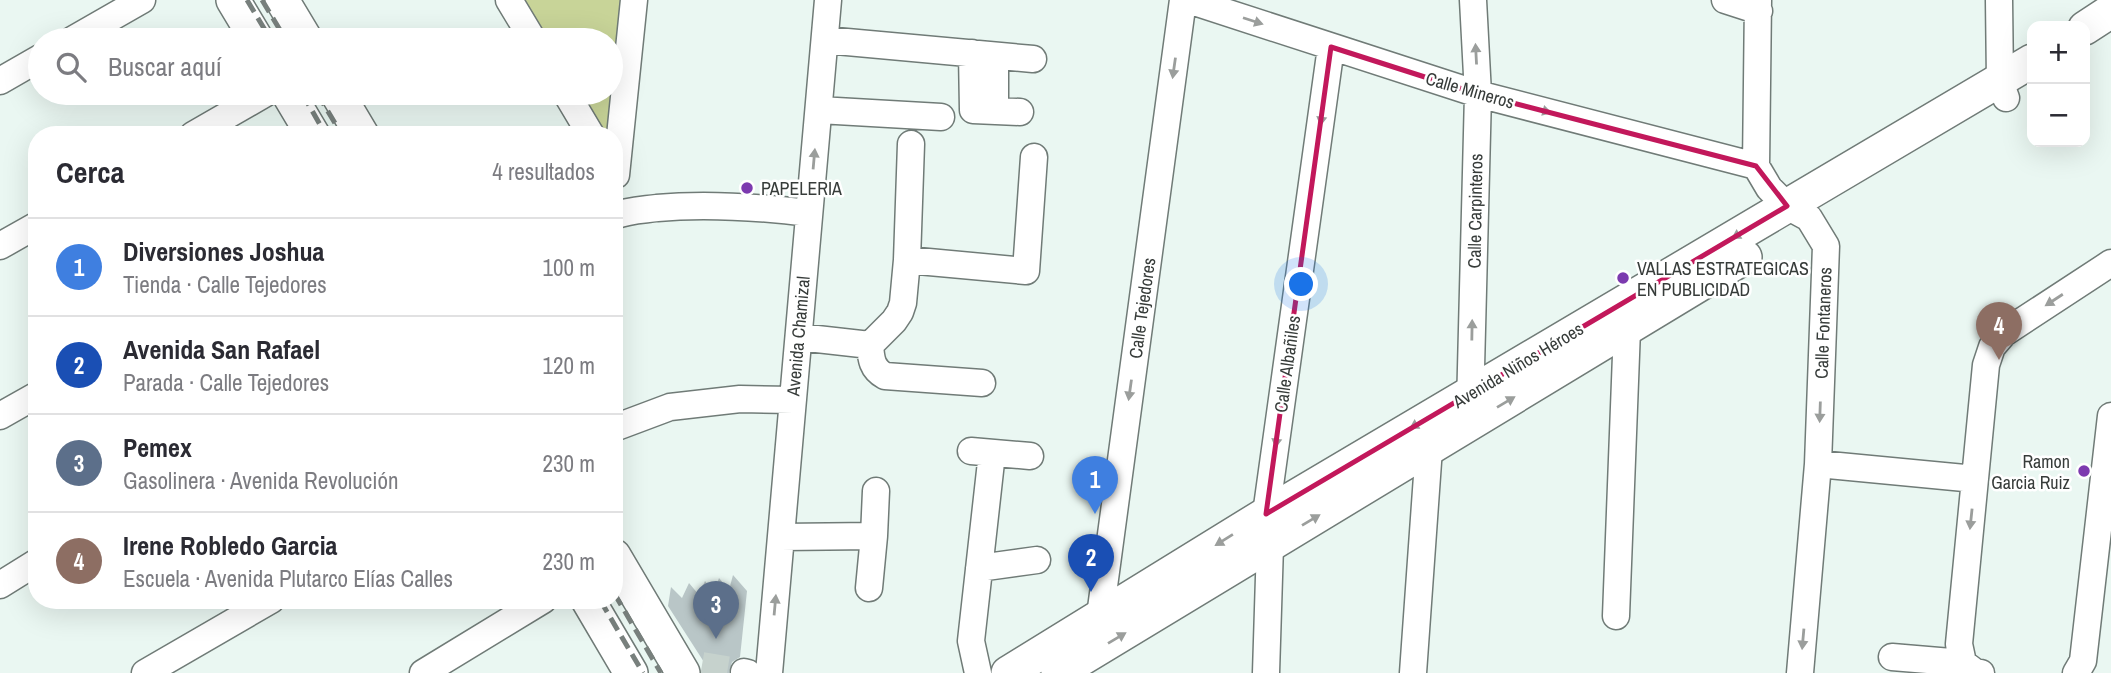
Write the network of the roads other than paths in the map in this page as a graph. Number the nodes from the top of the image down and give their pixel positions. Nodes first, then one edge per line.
1 (142, 0) edge
2 (233, 0) edge
3 (282, 0) edge
4 (509, 0) edge
5 (634, 0) edge
6 (828, 0) edge
7 (1186, 0) edge
8 (1473, 0) edge
9 (1725, 0) edge
10 (1999, 0) edge
11 (1759, 6) edge
12 (2111, 11) edge
13 (2090, 25) edge
14 (93, 28) edge
15 (250, 28) edge
16 (299, 28) edge
17 (526, 28) edge
18 (2111, 35) edge
19 (825, 40) junction
20 (1331, 47) junction
21 (2090, 48) edge
22 (984, 54) junction
23 (1033, 59) dead end
24 (28, 65) edge
25 (2027, 68) edge
26 (0, 81) edge
27 (2013, 87) edge
28 (1478, 93) junction
29 (623, 101) edge
30 (246, 105) edge
31 (295, 105) edge
32 (344, 105) edge
33 (573, 105) edge
34 (623, 105) edge
35 (819, 110) junction
36 (1008, 111) dead end
37 (941, 117) dead end
38 (209, 126) edge
39 (308, 126) edge
40 (357, 126) edge
41 (586, 126) edge
42 (620, 126) edge
43 (911, 144) dead end
44 (1034, 157) dead end
45 (1756, 166) junction
46 (1798, 212) junction
47 (809, 213) junction
48 (623, 214) edge
49 (28, 230) edge
50 (0, 246) edge
51 (907, 260) junction
52 (2111, 263) edge
53 (1627, 329) junction
54 (799, 337) junction
55 (870, 345) junction
56 (982, 383) dead end
57 (28, 400) edge
58 (793, 400) junction
59 (1470, 408) junction
60 (0, 416) edge
61 (2111, 416) edge
62 (623, 425) edge
63 (1429, 448) junction
64 (1030, 456) dead end
65 (1818, 464) junction
66 (1975, 480) junction
67 (876, 491) dead end
68 (2106, 497) edge
69 (1268, 529) junction
70 (874, 536) junction
71 (781, 537) junction
72 (1037, 560) dead end
73 (28, 568) edge
74 (979, 568) junction
75 (623, 570) edge
76 (0, 585) edge
77 (869, 588) dead end
78 (255, 609) edge
79 (528, 609) edge
80 (593, 609) edge
81 (1100, 616) junction
82 (1616, 616) dead end
83 (1892, 657) dead end
84 (1972, 668) edge
85 (689, 669) edge
86 (145, 673) edge
87 (423, 673) edge
88 (631, 673) edge
89 (754, 673) edge
90 (978, 673) edge
91 (1007, 673) edge
92 (1058, 673) edge
93 (1266, 673) edge
94 (1413, 673) edge
95 (1800, 673) edge
96 (2076, 673) edge

1 - 14 street
2 - 15 main road
3 - 16 main road
4 - 17 street
5 - 29 street
6 - 19 street, Avenida Chamizal
7 -> 20 street, Calle Mineros
7 -> 81 street, Calle Tejedores
28 -> 8 street, Calle Carpinteros
9 - 11 street
10 - 27 street
11 - 45 street
12 - 13 main road
18 - 21 main road
19 - 22 street
19 - 35 street, Avenida Chamizal
20 - 28 street, Calle Mineros
20 -> 69 street, Calle Albañiles
22 - 23 street
22 - 36 street
24 - 26 street
25 - 27 main road, Avenida Niños Héroes
27 - 46 main road, Avenida Niños Héroes
28 -> 45 street, Calle Mineros
59 -> 28 street, Calle Carpinteros
30 - 38 street
31 - 39 main road
32 - 40 main road
33 - 41 street
34 - 42 street
35 - 37 street
47 -> 35 street, Avenida Chamizal
43 - 51 street
44 - 51 street
45 - 46 street, Calle Fontaneros
46 - 53 main road, Avenida Niños Héroes
46 -> 59 main road, Avenida Niños Héroes
46 -> 65 street, Calle Fontaneros
47 - 48 street
47 - 54 street, Avenida Chamizal
49 - 50 street
51 - 55 street
52 -> 66 street
59 -> 53 main road, Avenida Niños Héroes
53 - 82 street
54 - 55 street
54 - 58 street, Avenida Chamizal
55 - 56 street
57 - 60 street
58 - 62 street
58 - 71 street, Avenida Chamizal
59 - 63 main road, Avenida Niños Héroes
59 -> 69 main road, Avenida Niños Héroes
61 - 68 street
69 -> 63 main road, Avenida Niños Héroes
63 - 94 street
64 - 74 street
65 - 66 street
65 -> 95 street, Calle Fontaneros
66 -> 84 street
67 - 70 street
68 - 96 street
69 -> 81 main road, Avenida Niños Héroes
92 -> 69 main road, Avenida Niños Héroes
69 - 93 street, Calle Albañiles
70 - 71 street
70 - 77 street
89 -> 71 street, Avenida Chamizal
72 - 74 street
73 - 76 street
74 - 90 street
75 - 85 main road
78 - 86 street
79 - 87 street
80 - 88 main road
81 - 91 main road, Avenida Niños Héroes
83 - 84 street

